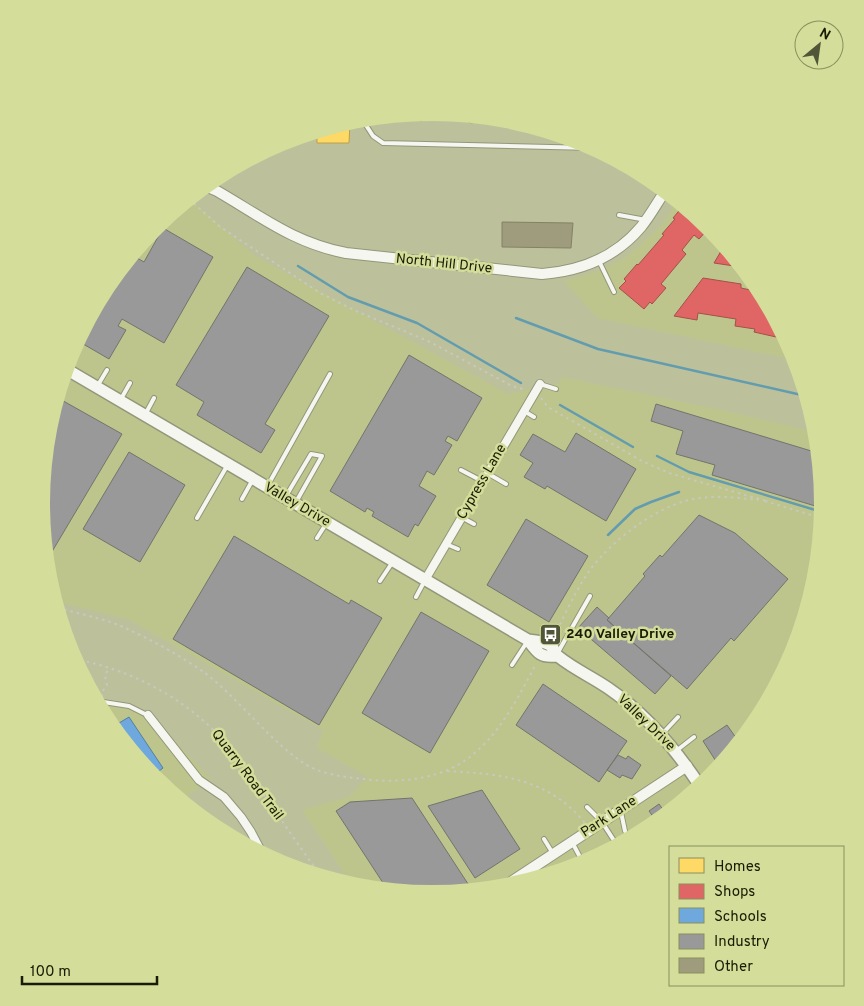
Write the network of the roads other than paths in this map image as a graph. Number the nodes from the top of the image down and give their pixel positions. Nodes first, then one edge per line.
1 (367, 126) edge
2 (572, 147) edge
3 (214, 190) edge
4 (661, 197) edge
5 (619, 215) dead end
6 (646, 220) junction
7 (599, 261) junction
8 (614, 292) dead end
9 (107, 370) dead end
10 (73, 373) edge
11 (330, 374) dead end
12 (130, 383) dead end
13 (540, 384) joint
14 (97, 387) junction
15 (556, 389) dead end
16 (154, 398) dead end
17 (120, 401) junction
18 (524, 411) junction
19 (145, 415) junction
20 (534, 417) dead end
21 (228, 464) junction
22 (461, 470) dead end
23 (488, 473) junction
24 (253, 479) junction
25 (482, 481) junction
26 (506, 484) dead end
27 (267, 487) junction
28 (242, 500) dead end
29 (290, 501) junction
30 (461, 517) junction
31 (197, 518) dead end
32 (327, 522) junction
33 (474, 524) dead end
34 (317, 538) dead end
35 (446, 544) junction
36 (458, 549) dead end
37 (393, 561) junction
38 (425, 580) junction
39 (380, 581) dead end
40 (590, 596) dead end
41 (416, 597) dead end
42 (528, 640) junction
43 (556, 656) junction
44 (512, 665) dead end
45 (106, 702) edge
46 (148, 715) joint
47 (678, 717) dead end
48 (662, 735) junction
49 (694, 737) dead end
50 (676, 751) junction
51 (687, 766) junction
52 (696, 779) edge
53 (587, 807) dead end
54 (621, 810) junction
55 (602, 822) junction
56 (625, 831) dead end
57 (544, 839) dead end
58 (613, 840) dead end
59 (255, 842) edge
60 (572, 842) junction
61 (554, 854) junction
62 (580, 855) edge
63 (523, 874) edge

1 - 2 lane
3 - 7 street, North Hill Drive
4 - 6 street, North Hill Drive
5 - 6 lane
6 - 7 street, North Hill Drive
7 - 8 lane
9 - 14 lane
10 - 14 main road, Valley Drive
11 - 27 lane
12 - 17 lane
13 - 15 lane
13 - 18 street, Cypress Lane
14 - 17 main road, Valley Drive
16 - 19 lane
17 - 19 main road, Valley Drive
18 - 20 lane
18 - 23 street, Cypress Lane
19 - 21 main road, Valley Drive
21 - 24 main road, Valley Drive
21 - 31 lane
22 - 25 lane
23 - 25 street, Cypress Lane
23 - 26 lane
24 - 27 main road, Valley Drive
24 - 28 lane
25 - 30 street, Cypress Lane
27 - 29 main road, Valley Drive
29 - 29 lane
29 - 32 main road, Valley Drive
30 - 33 lane
30 - 35 street, Cypress Lane
32 - 34 lane
32 - 37 main road, Valley Drive
35 - 36 lane
35 - 38 street, Cypress Lane
37 - 38 main road, Valley Drive
37 - 39 lane
38 - 41 lane
38 - 42 main road, Valley Drive
40 - 43 lane
42 - 43 main road, Valley Drive
42 - 44 lane
43 - 48 main road, Valley Drive
45 - 46 lane
46 - 59 street
47 - 48 lane
48 - 50 main road, Valley Drive
49 - 50 lane
50 - 51 main road, Valley Drive
51 - 52 main road, Valley Drive
51 - 54 street, Park Lane
53 - 55 lane
54 - 55 street, Park Lane
54 - 56 lane
55 - 58 lane
55 - 60 street, Park Lane
57 - 61 lane
60 - 61 street, Park Lane
60 - 62 lane
61 - 63 street, Park Lane

